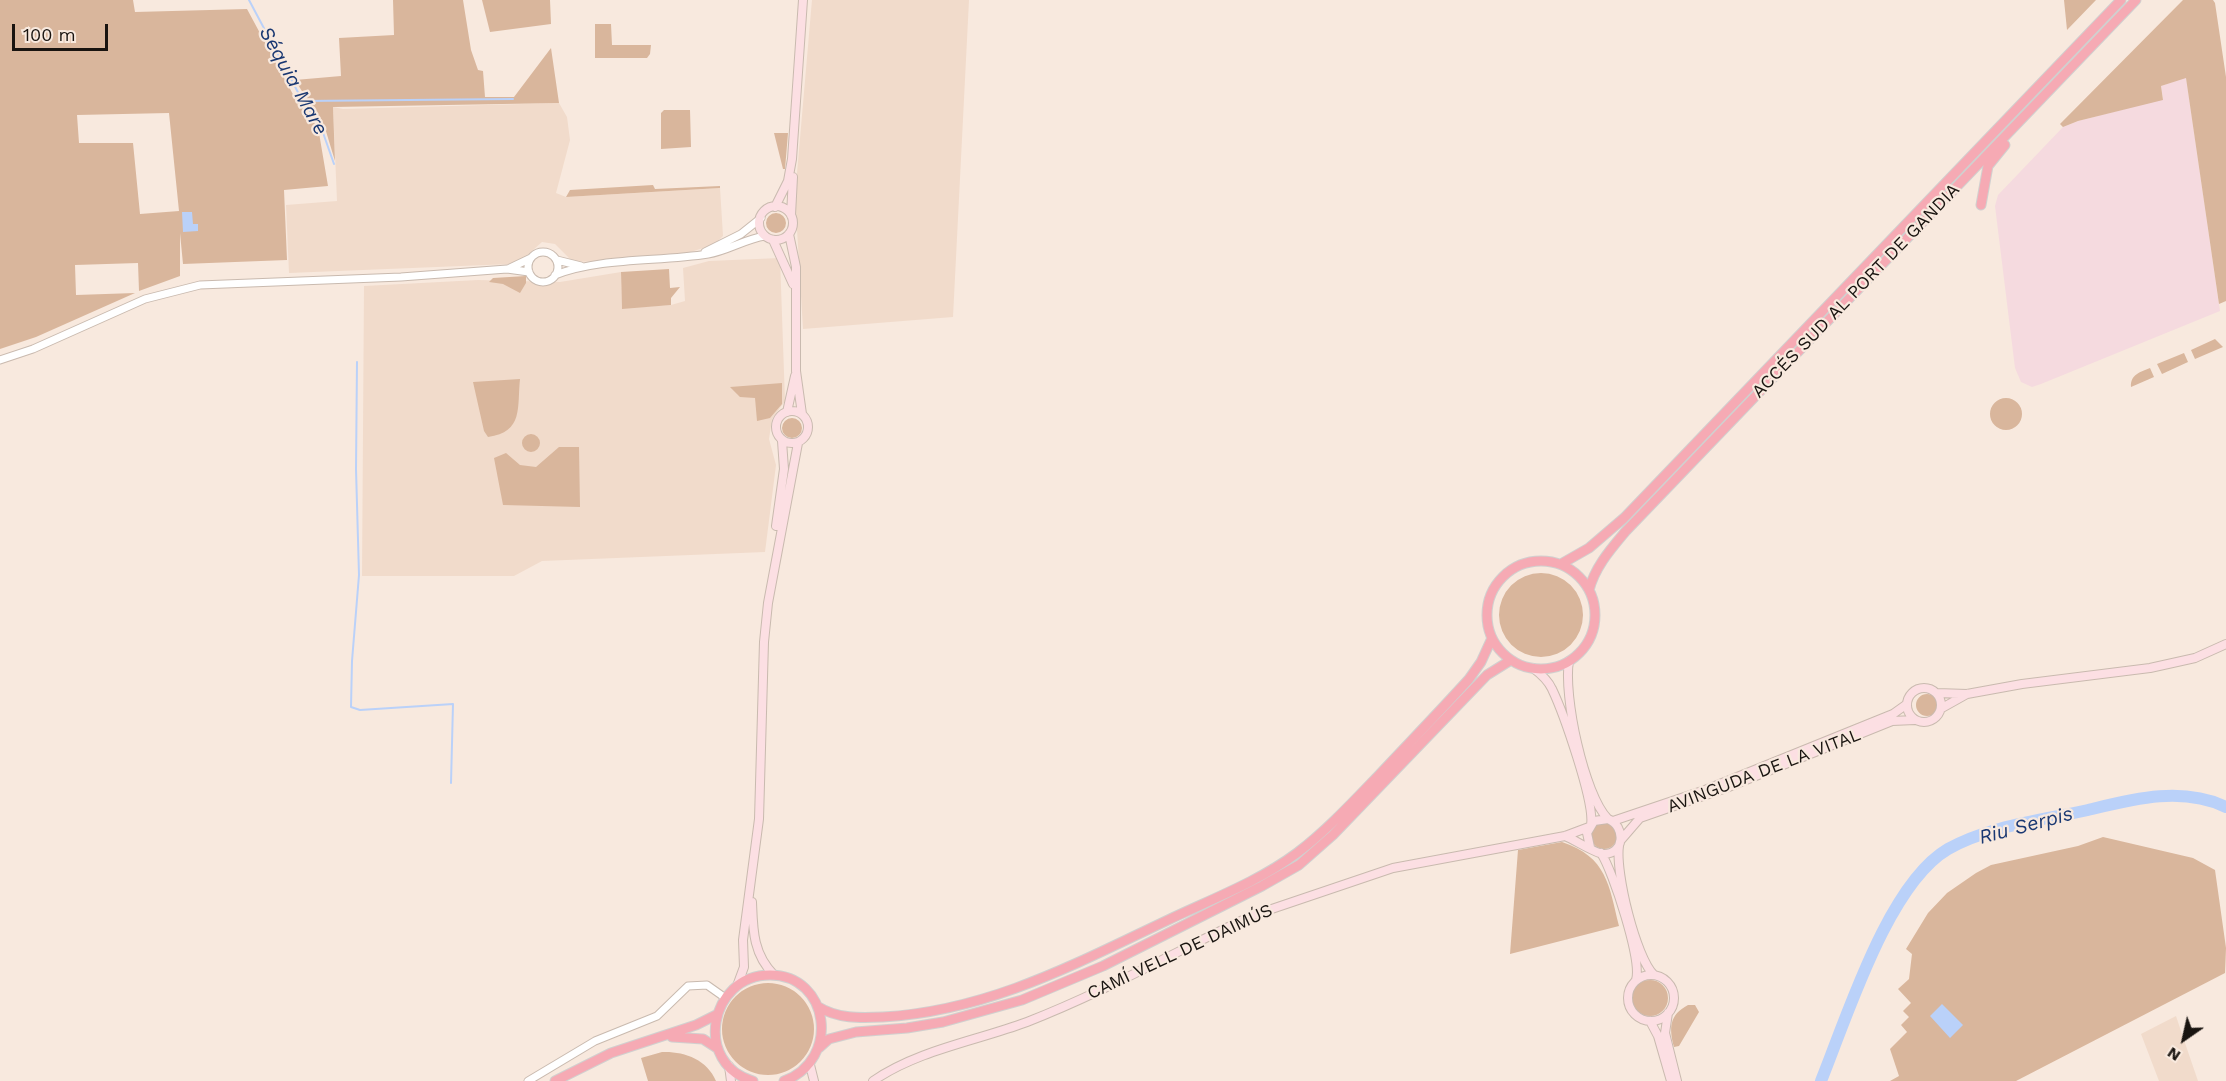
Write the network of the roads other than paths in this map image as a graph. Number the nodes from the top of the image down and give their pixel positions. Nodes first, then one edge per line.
1 (803, 0) edge
2 (2121, 0) edge
3 (2136, 0) edge
4 (2076, 63) junction
5 (792, 159) junction
6 (1981, 205) dead end
7 (775, 207) junction
8 (791, 214) junction
9 (761, 218) junction
10 (789, 234) junction
11 (765, 236) junction
12 (774, 240) junction
13 (698, 255) junction
14 (531, 258) junction
15 (556, 260) junction
16 (583, 266) junction
17 (507, 269) junction
18 (529, 272) junction
19 (555, 276) junction
20 (794, 288) junction
21 (0, 360) edge
22 (796, 371) junction
23 (787, 412) junction
24 (802, 414) junction
25 (783, 441) junction
26 (798, 443) junction
27 (774, 560) junction
28 (1561, 564) junction
29 (1589, 590) junction
30 (1492, 638) junction
31 (2226, 644) edge
32 (1511, 660) junction
33 (1569, 661) junction
34 (1533, 668) junction
35 (1937, 693) junction
36 (1967, 694) junction
37 (1907, 704) junction
38 (1942, 708) junction
39 (1915, 720) junction
40 (1610, 820) junction
41 (1590, 826) junction
42 (1565, 836) junction
43 (1620, 843) junction
44 (1590, 847) junction
45 (1601, 854) junction
46 (752, 891) junction
47 (774, 975) junction
48 (1654, 975) junction
49 (1635, 980) junction
50 (737, 986) junction
51 (724, 997) junction
52 (817, 1006) junction
53 (1668, 1013) junction
54 (716, 1015) junction
55 (1650, 1021) junction
56 (660, 1038) junction
57 (717, 1048) junction
58 (819, 1048) junction
59 (810, 1065) junction
60 (729, 1066) junction
61 (528, 1081) edge
62 (555, 1081) edge
63 (731, 1081) edge
64 (753, 1081) edge
65 (786, 1081) edge
66 (814, 1081) edge
67 (873, 1081) edge
68 (1671, 1081) edge
69 (1677, 1081) edge

1 - 5 main road
2 - 28 highway, ACCÉS SUD AL PORT DE GANDIA
3 - 4 highway, ACCÉS SUD AL PORT DE GANDIA
4 - 6 highway
4 - 29 highway, ACCÉS SUD AL PORT DE GANDIA
5 - 7 main road
5 - 8 main road
7 - 8 main road
7 - 9 main road
8 - 10 main road
9 - 11 main road
9 - 13 street
10 - 12 main road
10 - 20 main road
11 - 12 main road
11 - 13 street
12 - 20 main road
13 - 16 street
14 - 15 street
14 - 17 street
14 - 18 street
15 - 16 street
15 - 19 street
16 - 19 street
17 - 18 street
17 - 21 street
18 - 19 street
20 - 22 main road
22 - 23 main road
22 - 24 main road
23 - 24 main road
23 - 25 main road
24 - 26 main road
25 - 26 main road
25 - 27 main road
26 - 27 main road
27 - 46 main road
28 - 29 highway
28 - 30 highway
29 - 33 highway
30 - 32 highway
30 - 52 highway
31 - 36 main road
32 - 34 highway
32 - 58 highway
33 - 34 highway
33 - 40 main road
34 - 41 main road
35 - 36 main road
35 - 37 main road
35 - 38 main road
36 - 38 main road
37 - 39 main road
37 - 40 main road, AVINGUDA DE LA VITAL
38 - 39 main road
39 - 43 main road, AVINGUDA DE LA VITAL
40 - 41 main road
40 - 43 main road
41 - 42 main road, CAMÍ VELL DE DAIMÚS
41 - 44 main road
42 - 44 main road
42 - 67 main road, CAMÍ VELL DE DAIMÚS
43 - 45 main road
43 - 48 main road
44 - 45 main road
45 - 49 main road
46 - 47 main road
46 - 50 main road
47 - 50 highway
47 - 52 highway
48 - 49 main road
48 - 53 main road
49 - 55 main road
50 - 51 highway
51 - 54 highway
51 - 61 street
52 - 58 highway
53 - 55 main road
53 - 69 main road
54 - 56 highway
54 - 57 highway
55 - 68 main road
56 - 57 highway
56 - 62 highway
57 - 60 highway
58 - 59 highway
59 - 65 highway
59 - 66 main road
60 - 63 main road
60 - 64 highway

